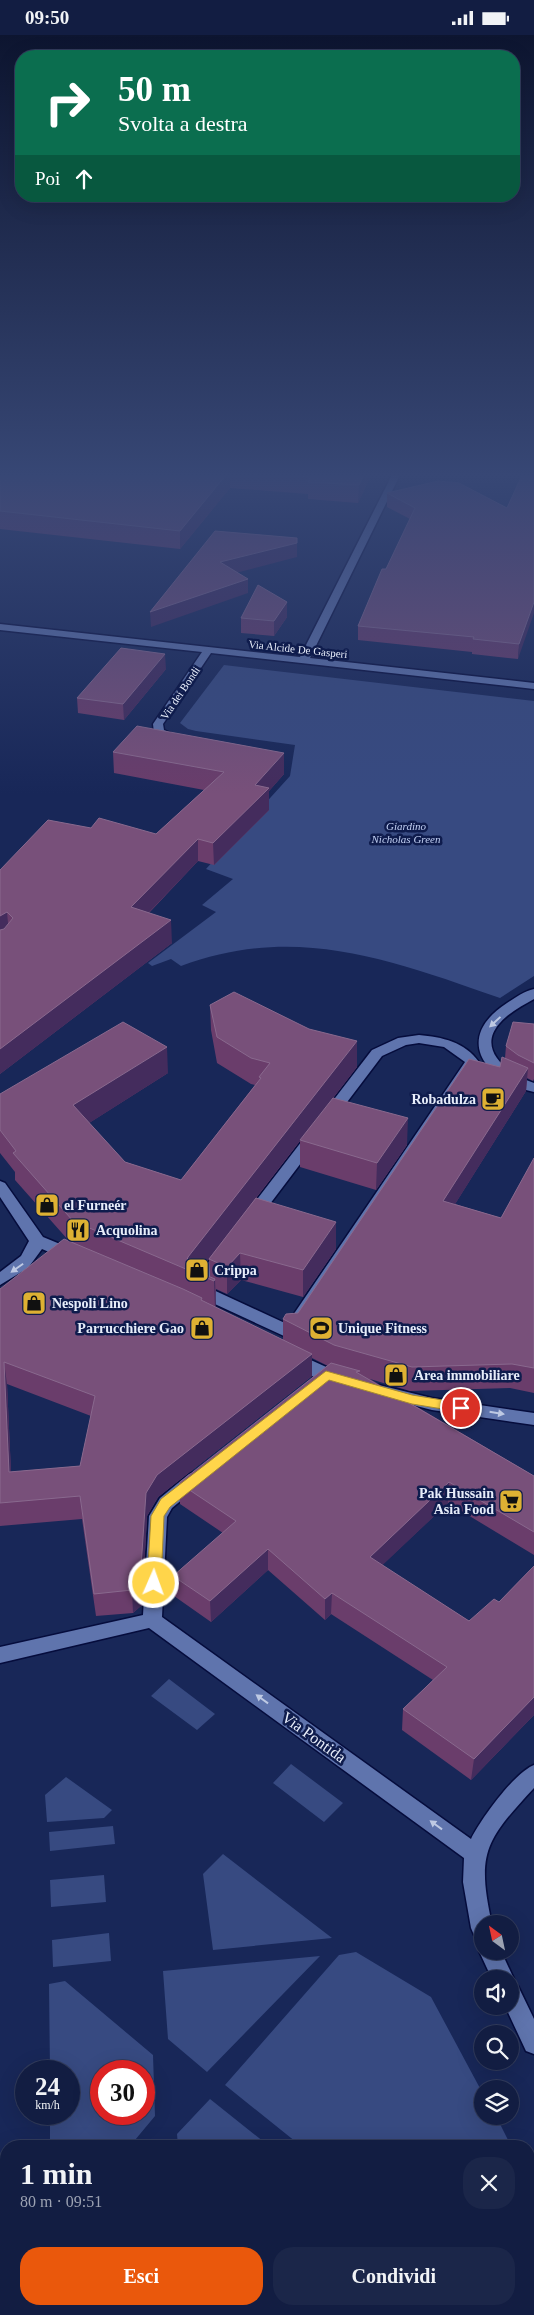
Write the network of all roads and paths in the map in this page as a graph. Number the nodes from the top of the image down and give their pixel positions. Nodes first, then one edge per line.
1 (343, 581) edge
2 (0, 627) edge
3 (208, 651) junction
4 (303, 662) junction
5 (534, 686) edge
6 (183, 740) edge
7 (534, 993) edge
8 (534, 1088) edge
9 (0, 1186) edge
10 (37, 1241) junction
11 (82, 1260) edge
12 (0, 1280) edge
13 (198, 1289) joint
14 (276, 1349) edge
15 (326, 1375) junction
16 (311, 1388) edge
17 (534, 1419) edge
18 (209, 1468) edge
19 (152, 1620) junction
20 (0, 1655) edge
21 (534, 1774) edge
22 (475, 1853) junction
23 (480, 1915) edge
24 (519, 2012) edge
25 (534, 2043) edge

1 - 4 street
2 - 3 street, Via Alcide De Gasperi
3 - 4 street, Via Alcide De Gasperi
3 - 6 street, Via dei Bondi
4 - 5 street, Via Alcide De Gasperi
7 -> 8 street
9 - 10 street
10 - 11 street
10 -> 12 street
13 - 13 street
14 - 15 street
15 - 16 street
15 -> 17 street
18 - 19 street
19 - 20 street
22 -> 19 street, Via Pontida
21 - 22 street
22 - 23 street
24 - 25 street

